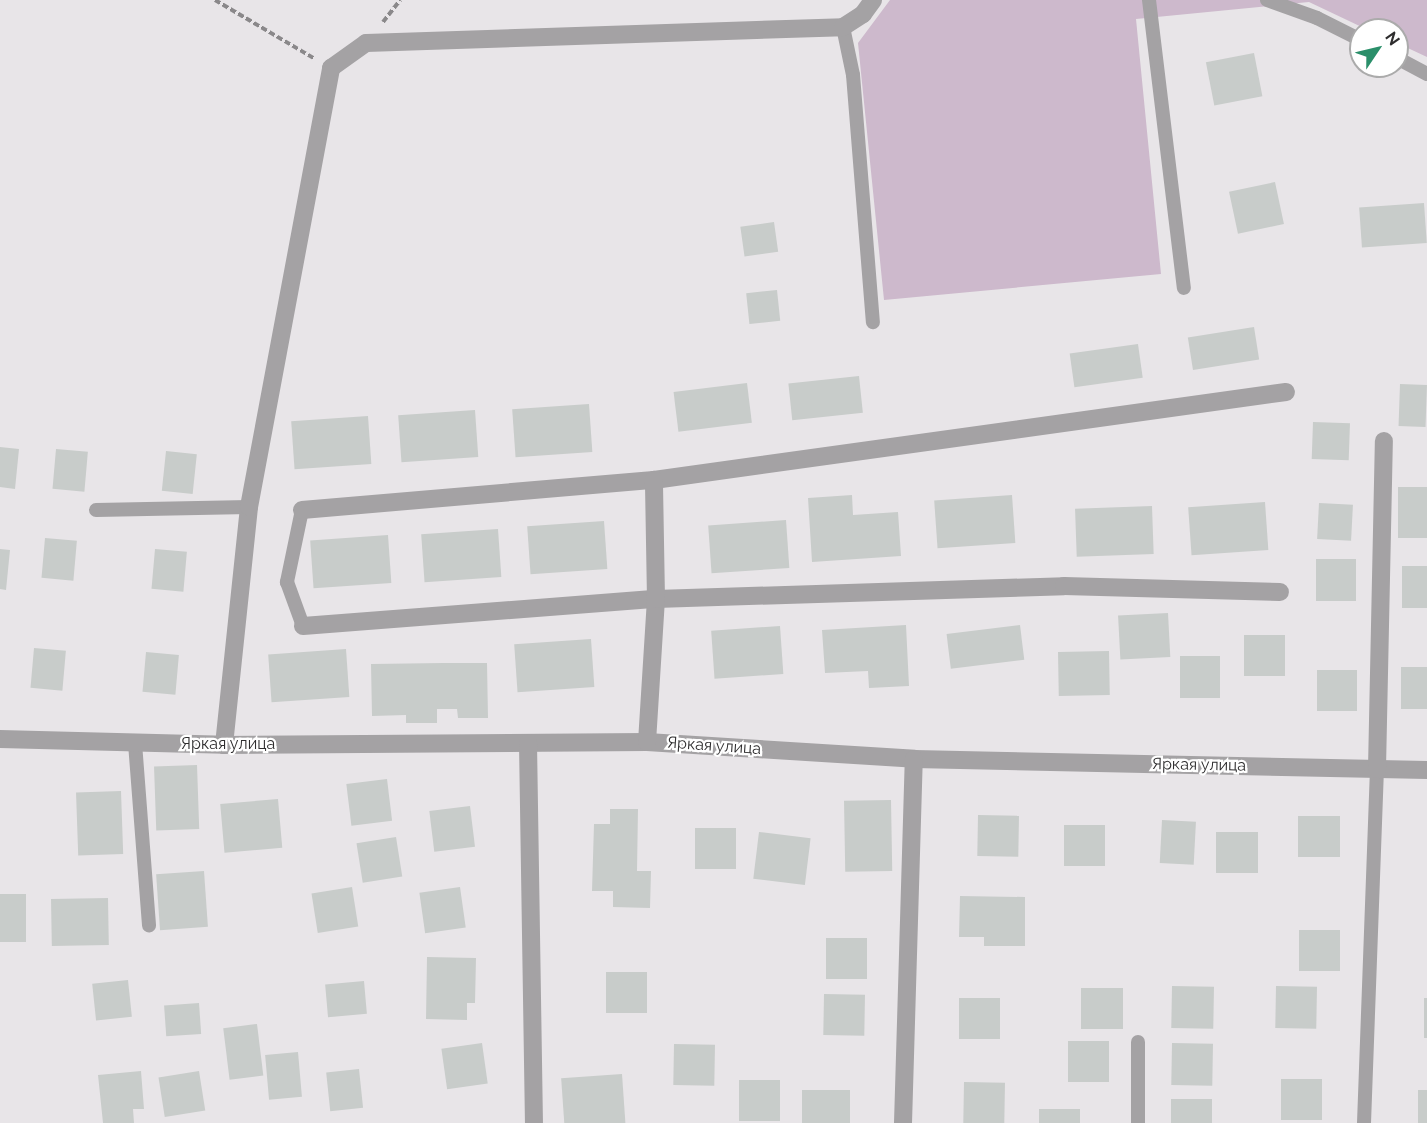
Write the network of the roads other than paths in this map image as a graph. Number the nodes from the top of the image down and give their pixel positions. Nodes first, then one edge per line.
1 (873, 0) edge
2 (1149, 0) edge
3 (1267, 0) edge
4 (843, 27) junction
5 (1349, 34) edge
6 (1409, 64) edge
7 (1427, 74) edge
8 (1184, 288) dead end
9 (873, 322) dead end
10 (1286, 392) dead end
11 (1384, 441) dead end
12 (654, 480) junction
13 (249, 507) junction
14 (96, 510) dead end
15 (302, 510) joint
16 (1280, 592) dead end
17 (656, 599) junction
18 (303, 626) joint
19 (0, 739) edge
20 (135, 742) junction
21 (647, 742) junction
22 (528, 743) junction
23 (224, 745) junction
24 (914, 759) junction
25 (1377, 769) junction
26 (1427, 770) edge
27 (149, 925) dead end
28 (1138, 1042) dead end
29 (534, 1123) edge
30 (903, 1123) edge
31 (1138, 1123) edge
32 (1364, 1123) edge

1 - 4 street
2 - 8 lane
3 - 5 lane
4 - 9 lane
4 - 13 street
6 - 7 lane
10 - 12 street
11 - 25 street
12 - 15 street
12 - 17 street
13 - 14 lane
13 - 23 street
15 - 18 lane
16 - 17 street
17 - 18 street
17 - 21 street
19 - 20 street, Яркая улица
20 - 23 street, Яркая улица
20 - 27 lane
21 - 22 street, Яркая улица
21 - 24 street, Яркая улица
22 - 23 street, Яркая улица
22 - 29 street
24 - 25 street, Яркая улица
24 - 30 street
25 - 26 street, Яркая улица
25 - 32 lane
28 - 31 lane

